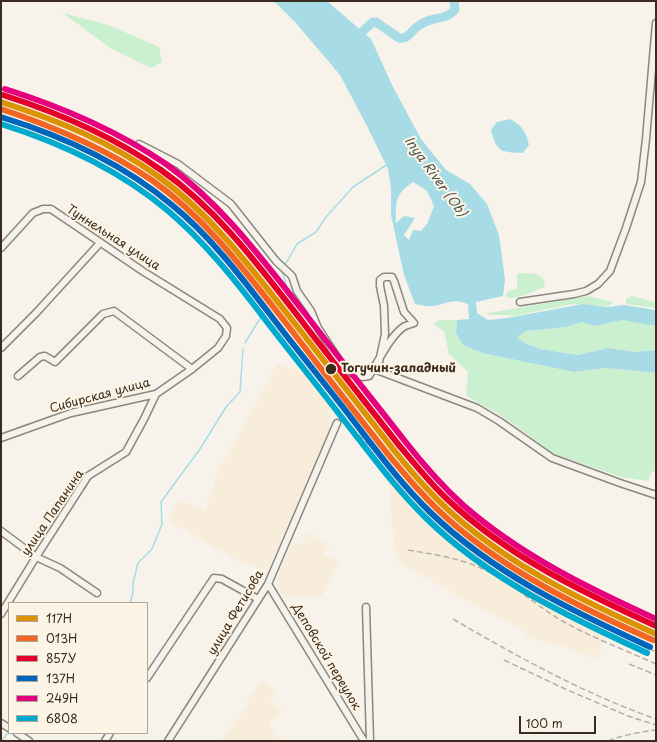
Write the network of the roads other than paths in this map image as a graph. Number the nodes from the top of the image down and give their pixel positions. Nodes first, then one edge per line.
1 (656, 23) edge
2 (139, 144) dead end
3 (100, 243) junction
4 (1, 248) edge
5 (520, 302) dead end
6 (1, 348) edge
7 (218, 348) joint
8 (379, 362) junction
9 (192, 369) junction
10 (374, 369) junction
11 (18, 376) dead end
12 (156, 394) junction
13 (336, 423) dead end
14 (1, 438) edge
15 (656, 495) edge
16 (1, 532) edge
17 (36, 557) junction
18 (268, 584) junction
19 (97, 593) dead end
20 (258, 599) junction
21 (8, 602) edge
22 (8, 603) edge
23 (366, 607) dead end
24 (1, 614) edge
25 (148, 677) edge
26 (18, 734) edge
27 (29, 741) edge
28 (168, 741) edge
29 (364, 741) edge
30 (370, 741) edge

1 - 5 street
2 - 10 street
3 - 4 street, Туннельная улица
3 - 6 street
3 - 7 street, Туннельная улица
7 - 9 street, Сибирская улица
8 - 8 street
8 - 10 street
9 - 11 street
9 - 12 street, Сибирская улица
10 - 15 street
12 - 14 street, Сибирская улица
12 - 17 street, улица Папанина
13 - 18 street, улица Фетисова
16 - 17 street
17 - 19 street
17 - 21 street, улица Папанина
18 - 20 street, улица Фетисова
18 - 29 street, Деповской переулок
20 - 25 street
20 - 28 street, улица Фетисова
22 - 24 street, улица Папанина
23 - 30 street
26 - 27 street

